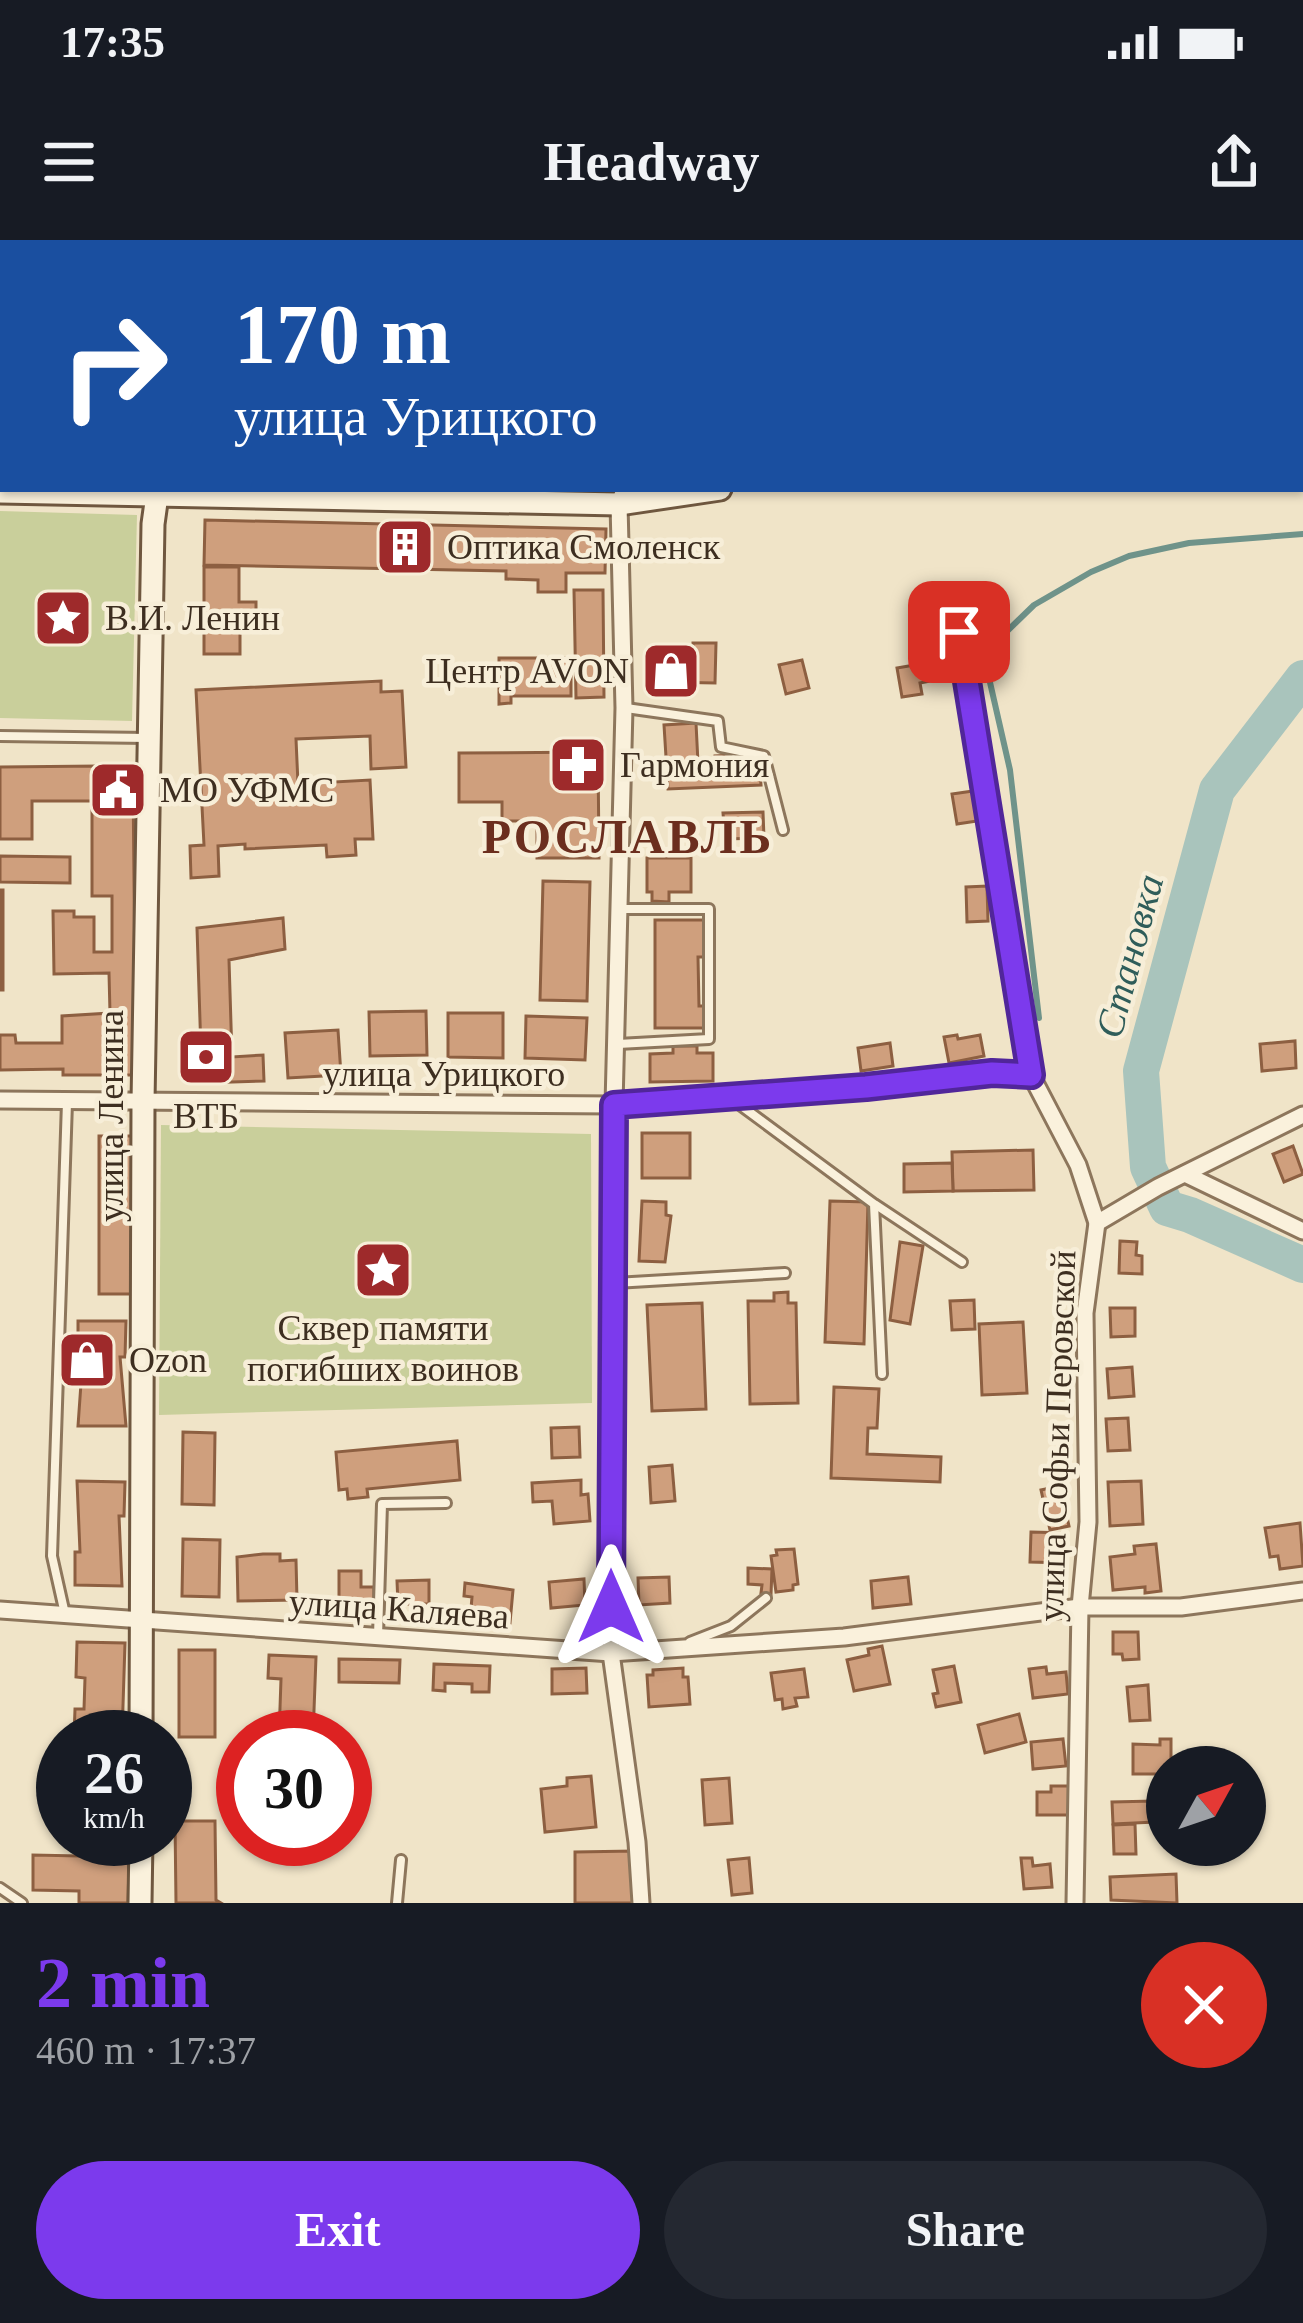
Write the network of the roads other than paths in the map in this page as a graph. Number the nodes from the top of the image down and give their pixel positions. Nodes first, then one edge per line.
1 (0, 492) edge
2 (678, 492) edge
3 (158, 495) junction
4 (622, 496) edge
5 (959, 632) dead end
6 (624, 708) junction
7 (0, 736) edge
8 (148, 738) junction
9 (783, 830) dead end
10 (620, 909) junction
11 (618, 1044) junction
12 (1031, 1075) junction
13 (731, 1098) junction
14 (0, 1100) edge
15 (67, 1101) junction
16 (143, 1102) junction
17 (614, 1105) junction
18 (1303, 1114) edge
19 (1185, 1174) junction
20 (874, 1204) junction
21 (1097, 1223) junction
22 (1303, 1232) edge
23 (962, 1262) dead end
24 (785, 1273) dead end
25 (613, 1283) junction
26 (882, 1374) dead end
27 (446, 1503) dead end
28 (1303, 1592) edge
29 (766, 1598) dead end
30 (1080, 1607) junction
31 (0, 1610) edge
32 (66, 1615) junction
33 (144, 1622) junction
34 (378, 1637) junction
35 (671, 1649) junction
36 (611, 1653) junction
37 (142, 1710) edge
38 (400, 1860) dead end
39 (141, 1866) edge
40 (0, 1888) edge
41 (22, 1903) edge
42 (140, 1903) edge
43 (398, 1903) edge
44 (641, 1903) edge
45 (1075, 1903) edge

1 - 3 main road
2 - 4 main road
3 - 4 main road
3 - 8 main road, улица Ленина
4 - 6 street
5 - 12 street, улица Софьи Перовской
6 - 9 lane
6 - 10 street
7 - 8 lane
8 - 16 main road, улица Ленина
10 - 11 street
10 - 11 lane
11 - 17 street
12 - 13 street, улица Урицкого
12 - 21 street, улица Софьи Перовской
13 - 17 street, улица Урицкого
13 - 20 lane
14 - 15 street, улица Урицкого
15 - 16 street, улица Урицкого
15 - 32 lane
16 - 17 street, улица Урицкого
16 - 33 main road, улица Ленина
17 - 25 street
18 - 19 street
19 - 21 street
19 - 22 street
20 - 23 lane
20 - 26 lane
21 - 30 street, улица Софьи Перовской
24 - 25 lane
25 - 36 street
27 - 34 lane
28 - 30 street, улица Каляева
29 - 35 lane
30 - 35 street, улица Каляева
30 - 45 street, улица Софьи Перовской
31 - 32 street, улица Каляева
32 - 33 street, улица Каляева
33 - 34 street, улица Каляева
33 - 37 main road, улица Ленина
34 - 36 street, улица Каляева
35 - 36 street, улица Каляева
36 - 44 street
38 - 43 lane
39 - 42 main road
40 - 41 lane

